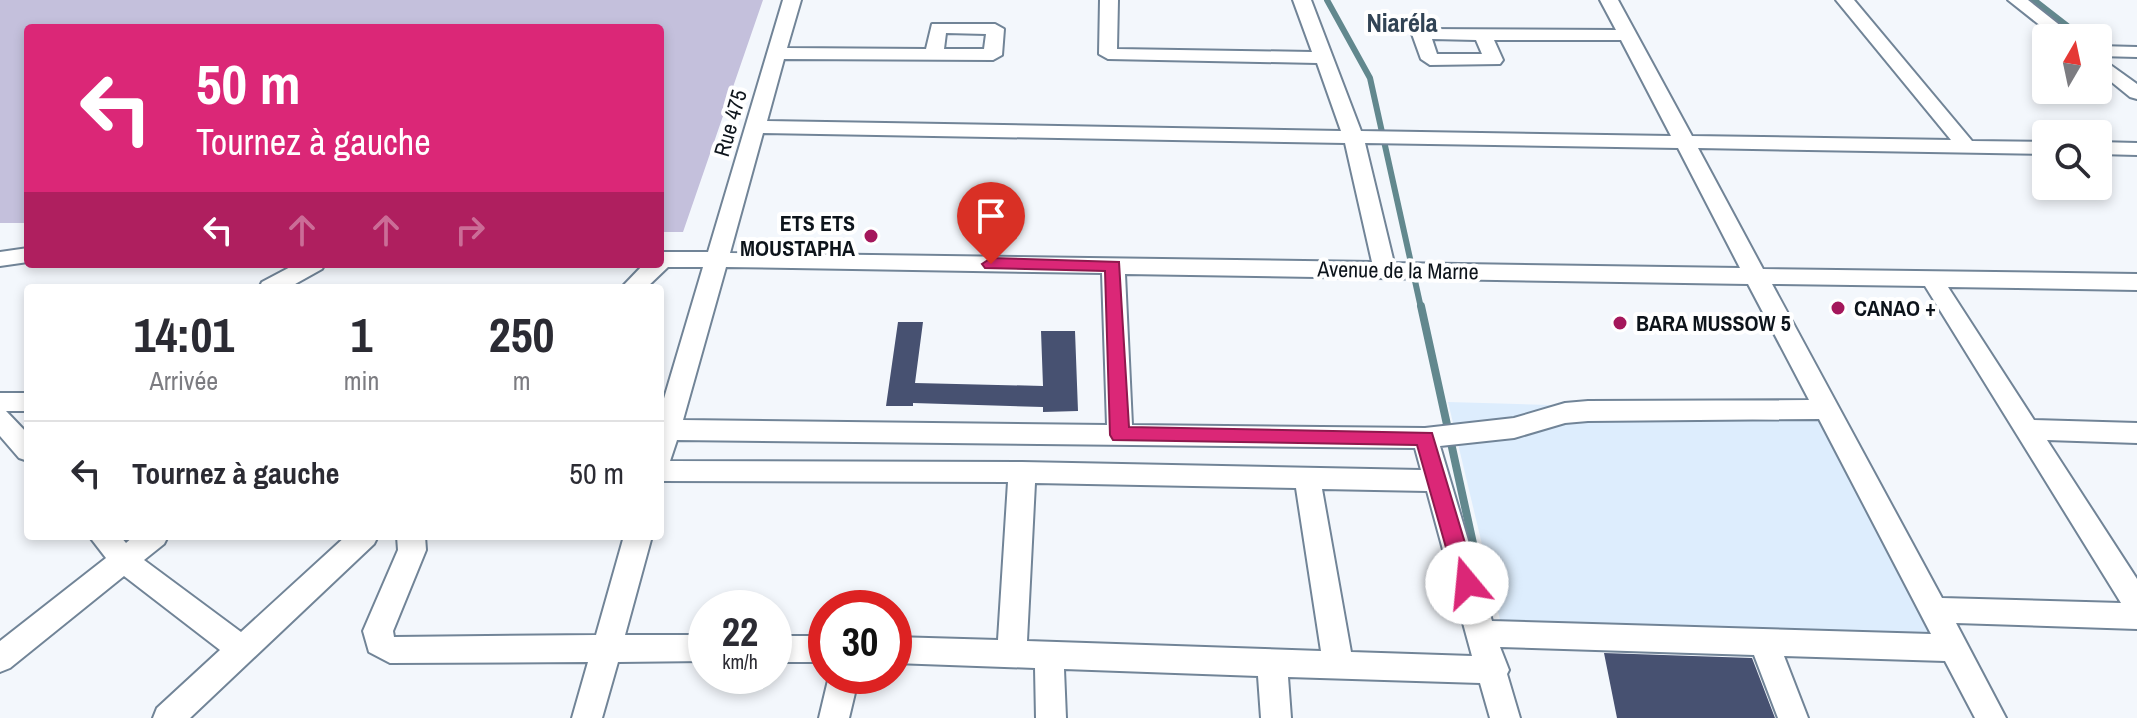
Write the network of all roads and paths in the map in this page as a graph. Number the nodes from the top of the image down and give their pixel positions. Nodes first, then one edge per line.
1 (792, 0) edge
2 (1109, 0) edge
3 (1302, 0) edge
4 (1609, 0) edge
5 (1845, 0) edge
6 (2017, 0) edge
7 (2049, 24) edge
8 (1483, 35) dead end
9 (1628, 35) junction
10 (2112, 51) edge
11 (2137, 52) edge
12 (776, 53) junction
13 (934, 55) dead end
14 (1324, 58) junction
15 (2112, 73) edge
16 (2137, 93) edge
17 (754, 127) junction
18 (1353, 136) junction
19 (1685, 142) junction
20 (1966, 146) junction
21 (2032, 148) edge
22 (2112, 148) edge
23 (2137, 149) edge
24 (0, 245) edge
25 (24, 247) edge
26 (24, 256) edge
27 (0, 259) edge
28 (715, 259) junction
29 (664, 261) edge
30 (1113, 266) junction
31 (307, 268) edge
32 (653, 268) edge
33 (1385, 270) junction
34 (1756, 276) junction
35 (1932, 279) junction
36 (2137, 282) edge
37 (277, 284) edge
38 (636, 284) edge
39 (0, 402) edge
40 (24, 402) edge
41 (1827, 409) junction
42 (0, 419) edge
43 (2026, 429) junction
44 (2137, 433) edge
45 (1120, 435) junction
46 (1425, 438) junction
47 (664, 443) edge
48 (24, 446) edge
49 (664, 471) edge
50 (1022, 472) junction
51 (1307, 478) junction
52 (1435, 481) junction
53 (107, 540) edge
54 (149, 540) edge
55 (360, 540) edge
56 (411, 540) edge
57 (637, 540) edge
58 (125, 561) junction
59 (2137, 604) edge
60 (1933, 610) junction
61 (2137, 616) edge
62 (1483, 634) junction
63 (1764, 643) junction
64 (607, 647) junction
65 (688, 648) edge
66 (1953, 648) junction
67 (242, 650) junction
68 (912, 650) edge
69 (1012, 652) junction
70 (1049, 653) junction
71 (0, 659) edge
72 (1272, 661) junction
73 (1338, 664) junction
74 (1494, 670) junction
75 (840, 694) edge
76 (168, 718) edge
77 (587, 718) edge
78 (834, 718) edge
79 (1051, 718) edge
80 (1276, 718) edge
81 (1505, 718) edge
82 (1793, 718) edge
83 (1991, 718) edge

1 - 12 street, Rue 475
2 - 14 street
3 - 14 street
4 - 9 street
5 - 20 street
6 - 7 street
8 - 9 street
9 - 19 street
10 - 11 street
12 - 13 street
12 - 17 street, Rue 475
14 - 18 street
15 - 16 street
17 - 18 street
17 - 28 street, Rue 475
18 - 19 street
18 - 33 street
19 - 20 street
19 - 34 street
20 - 21 street
22 - 23 street
24 - 25 street
26 - 27 street
28 - 29 street, Avenue de la Marne
28 - 30 street, Avenue de la Marne
28 - 47 street, Rue 475
30 - 33 street, Avenue de la Marne
30 - 45 street
31 - 37 street
32 - 38 street
33 - 34 street, Avenue de la Marne
34 - 35 street, Avenue de la Marne
34 - 41 street
35 - 36 street, Avenue de la Marne
35 - 43 street
39 - 40 street
41 - 46 street
41 - 60 street
42 - 48 street
43 - 44 street
43 - 59 street
45 - 46 street
45 - 47 street
46 - 52 street
49 - 50 street
50 - 51 street
50 - 69 street
51 - 52 street
51 - 73 street
52 - 62 street
53 - 58 street
54 - 58 street
55 - 67 street
56 - 64 street
57 - 64 street
58 - 67 street
58 - 71 street
60 - 61 street
60 - 66 street
62 - 63 street
62 - 74 street
63 - 66 street
63 - 82 street
64 - 65 street
64 - 77 street
66 - 83 street
67 - 76 street
68 - 69 street
69 - 70 street
70 - 72 street
70 - 79 street
72 - 73 street
72 - 80 street
73 - 74 street
74 - 81 street
75 - 78 street

